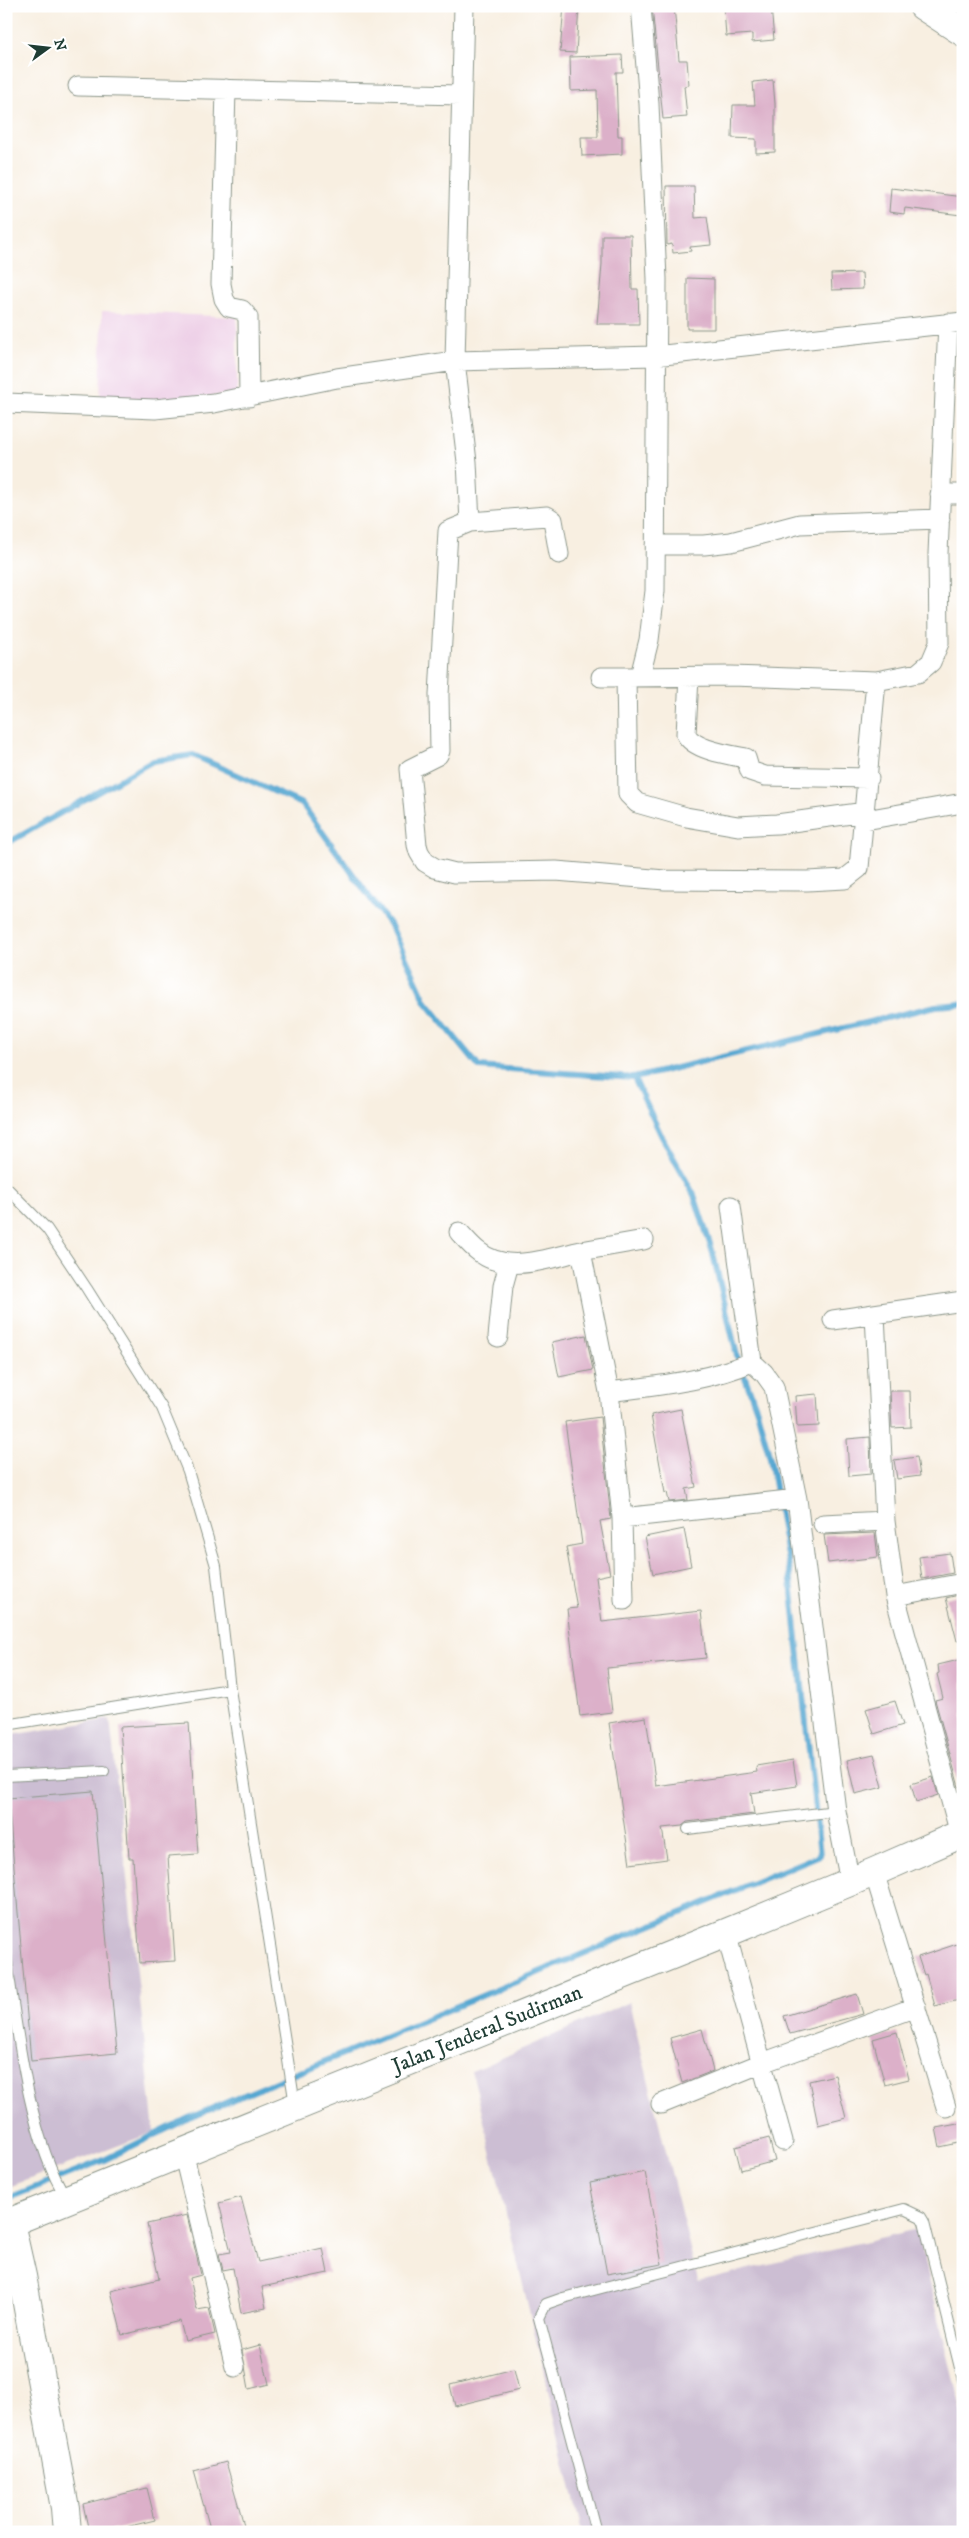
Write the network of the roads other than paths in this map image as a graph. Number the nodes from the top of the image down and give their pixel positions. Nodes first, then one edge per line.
1 (464, 6) edge
2 (641, 6) edge
3 (923, 6) edge
4 (958, 21) edge
5 (78, 86) dead end
6 (226, 88) junction
7 (460, 95) junction
8 (955, 322) edge
9 (655, 356) junction
10 (455, 361) junction
11 (249, 397) junction
12 (6, 403) edge
13 (940, 494) junction
14 (963, 494) edge
15 (940, 520) junction
16 (470, 522) junction
17 (655, 545) junction
18 (559, 554) dead end
19 (633, 676) junction
20 (602, 677) dead end
21 (689, 677) junction
22 (876, 681) junction
23 (869, 778) junction
24 (963, 803) edge
25 (865, 816) junction
26 (6, 1187) edge
27 (732, 1206) dead end
28 (459, 1232) dead end
29 (644, 1240) dead end
30 (582, 1251) junction
31 (509, 1264) junction
32 (963, 1301) edge
33 (875, 1314) junction
34 (833, 1320) dead end
35 (498, 1338) dead end
36 (748, 1364) junction
37 (609, 1392) junction
38 (781, 1500) junction
39 (622, 1518) junction
40 (885, 1522) junction
41 (823, 1524) dead end
42 (963, 1583) edge
43 (895, 1596) junction
44 (624, 1600) dead end
45 (230, 1689) junction
46 (6, 1725) edge
47 (104, 1771) dead end
48 (6, 1776) edge
49 (828, 1812) junction
50 (688, 1829) dead end
51 (961, 1833) edge
52 (874, 1872) junction
53 (850, 1882) junction
54 (726, 1933) junction
55 (6, 1954) edge
56 (916, 2007) junction
57 (762, 2064) junction
58 (295, 2102) junction
59 (661, 2104) dead end
60 (946, 2107) dead end
61 (784, 2141) dead end
62 (183, 2152) junction
63 (62, 2193) junction
64 (8, 2224) edge
65 (235, 2367) dead end
66 (963, 2380) edge
67 (67, 2532) edge
68 (596, 2532) edge

1 - 7 street
2 - 9 street
3 - 4 main road
5 - 6 street
6 - 7 street
6 - 11 street
7 - 10 street
8 - 9 street
8 - 13 street
9 - 10 street
9 - 17 street
10 - 11 street
10 - 16 street
11 - 12 street
13 - 14 street
13 - 15 street
15 - 17 street
15 - 22 street
16 - 18 street
16 - 25 street
17 - 19 street
19 - 20 street
19 - 21 street
19 - 25 street
21 - 22 street
21 - 23 street
22 - 23 street
23 - 25 street
24 - 25 street
26 - 45 lane
27 - 36 street
28 - 31 street
29 - 30 street
30 - 31 street
30 - 37 street
31 - 35 street
32 - 33 street
33 - 34 street
33 - 40 street
36 - 37 street
36 - 38 street
37 - 39 street
38 - 39 street
38 - 49 street
39 - 44 street
40 - 41 street
40 - 43 street
42 - 43 street
43 - 51 street
45 - 46 lane
45 - 58 lane
47 - 48 lane
49 - 50 lane
49 - 53 street
51 - 52 main road, Jalan Jenderal Sudirman
52 - 53 main road, Jalan Jenderal Sudirman
52 - 56 street
53 - 54 main road, Jalan Jenderal Sudirman
54 - 57 street
54 - 58 main road, Jalan Jenderal Sudirman
55 - 63 lane
56 - 57 street
56 - 60 street
57 - 59 street
57 - 61 street
58 - 62 main road, Jalan Jenderal Sudirman
62 - 63 main road, Jalan Jenderal Sudirman
62 - 65 street
63 - 64 main road, Jalan Jenderal Sudirman
64 - 67 main road
66 - 68 lane

